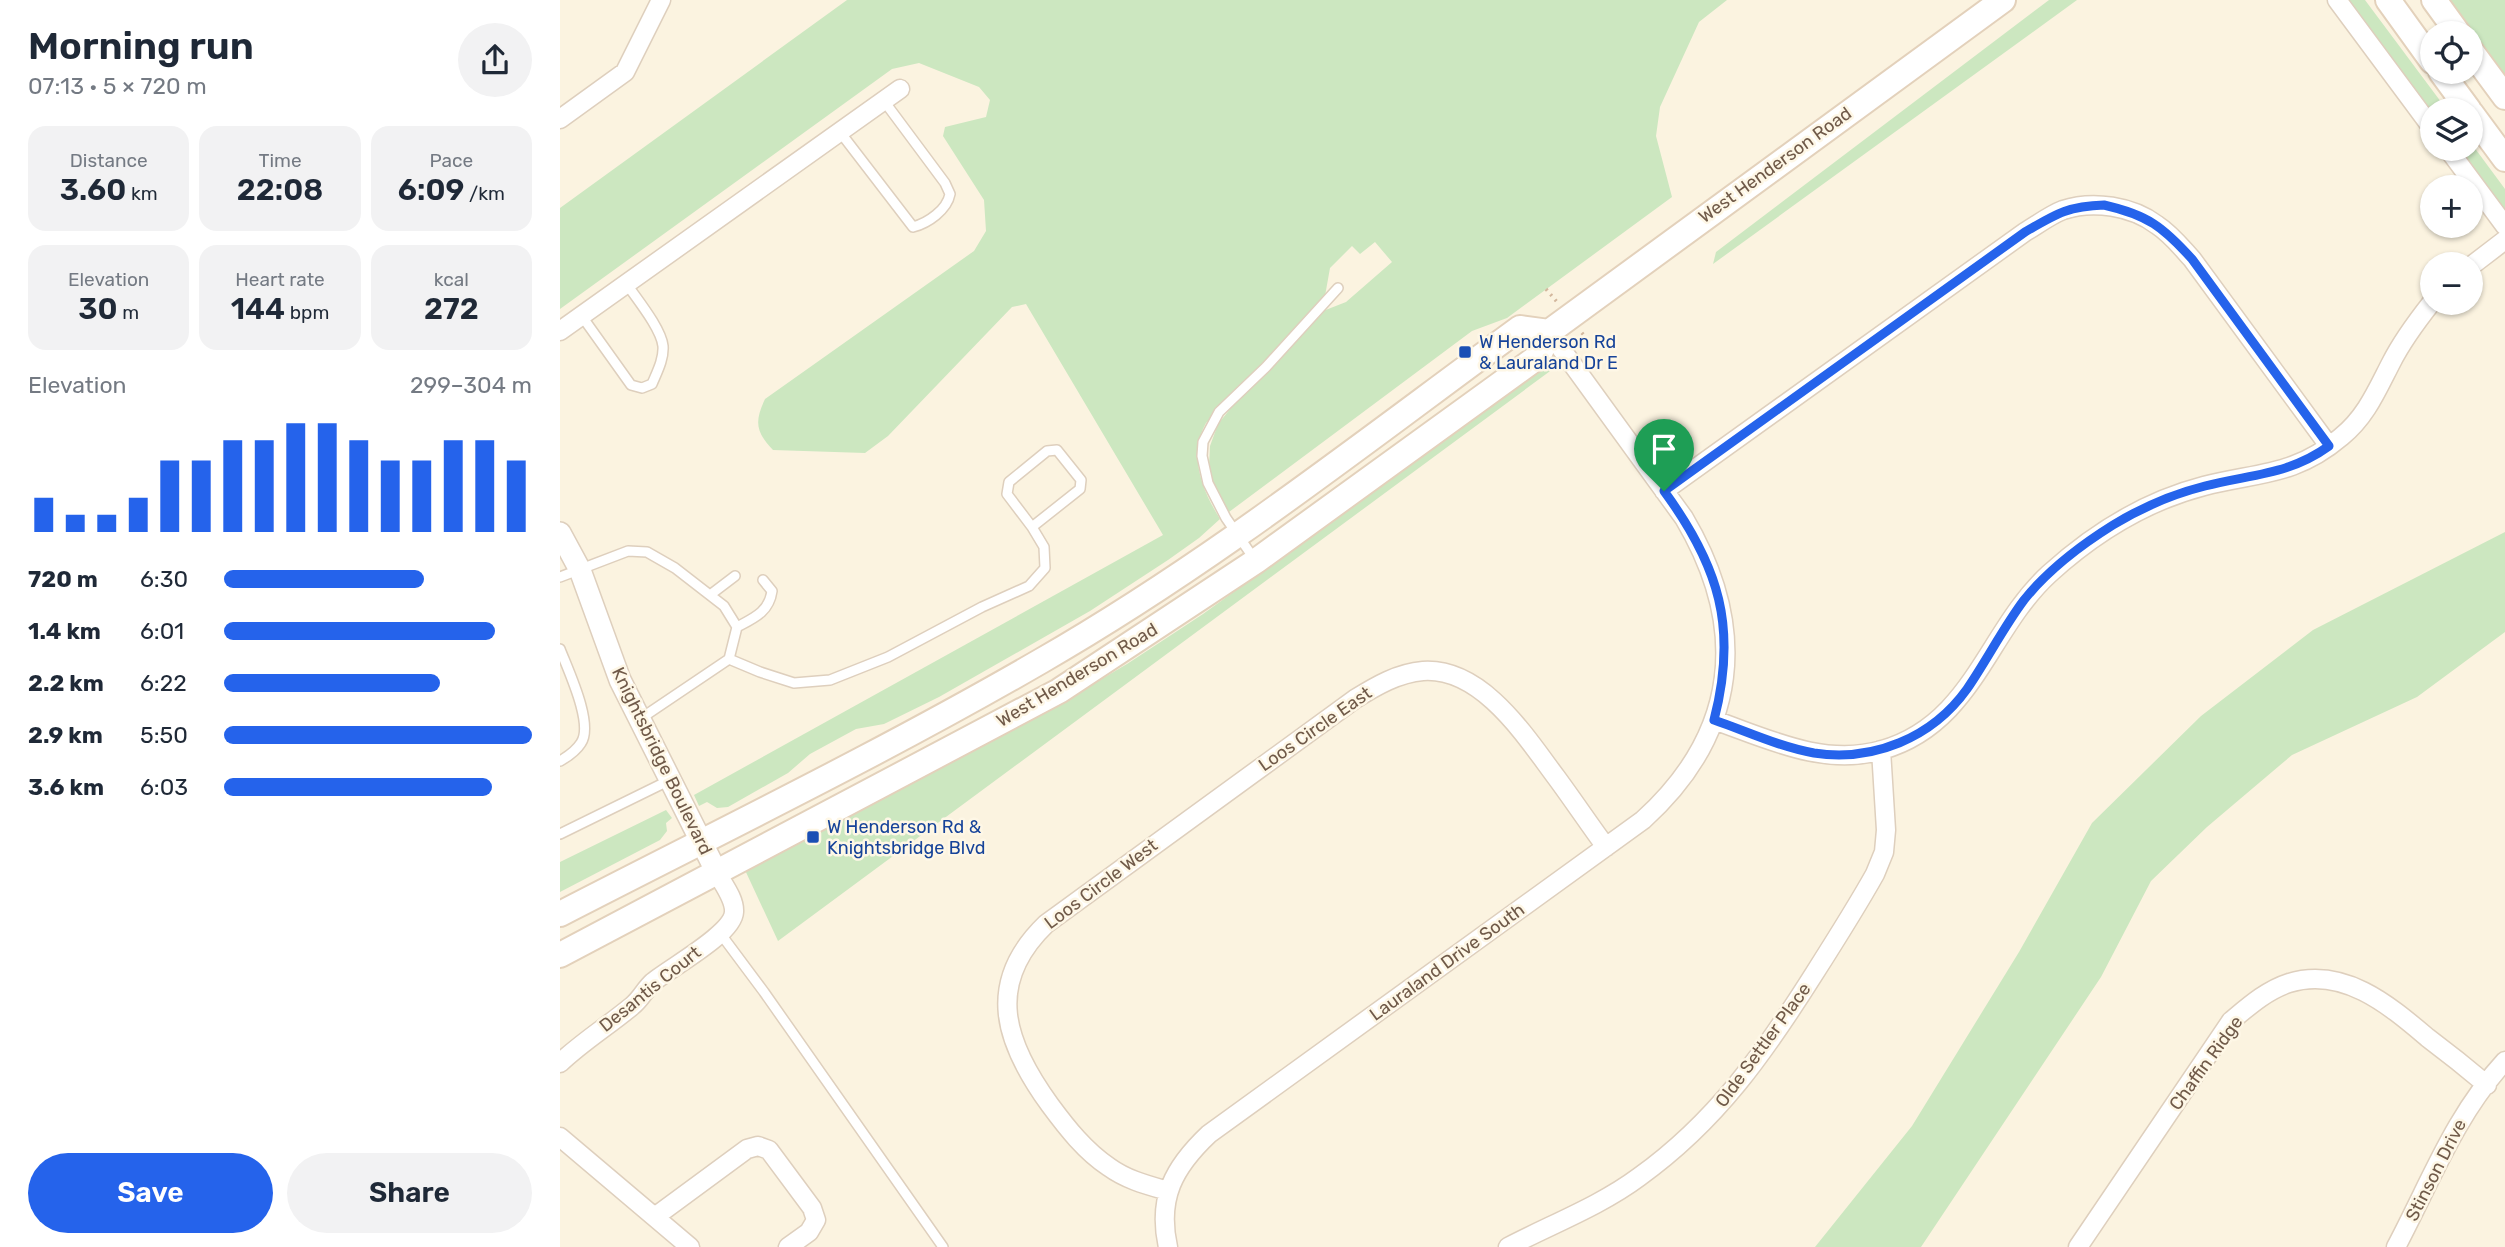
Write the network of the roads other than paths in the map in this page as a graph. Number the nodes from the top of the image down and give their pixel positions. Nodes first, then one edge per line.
1 (661, 0) edge
2 (2003, 0) edge
3 (2337, 0) edge
4 (2388, 0) edge
5 (2434, 0) edge
6 (2449, 21) edge
7 (2420, 44) edge
8 (2483, 67) edge
9 (900, 89) dead end
10 (2505, 97) edge
11 (884, 101) junction
12 (2420, 112) edge
13 (560, 118) edge
14 (2483, 129) edge
15 (840, 132) junction
16 (2505, 159) edge
17 (2457, 161) edge
18 (2505, 226) edge
19 (2505, 240) edge
20 (2483, 257) edge
21 (626, 283) junction
22 (1338, 288) dead end
23 (581, 315) junction
24 (2423, 315) edge
25 (560, 331) edge
26 (1549, 332) junction
27 (2329, 446) junction
28 (1664, 491) junction
29 (1032, 527) junction
30 (560, 533) edge
31 (1237, 535) junction
32 (1256, 561) junction
33 (570, 574) edge
34 (735, 576) dead end
35 (763, 580) dead end
36 (710, 595) junction
37 (737, 627) junction
38 (560, 649) edge
39 (729, 659) junction
40 (639, 720) junction
41 (1714, 720) junction
42 (1881, 750) junction
43 (560, 761) edge
44 (670, 780) junction
45 (561, 831) edge
46 (1171, 832) joint
47 (701, 841) junction
48 (1606, 847) junction
49 (717, 873) junction
50 (560, 915) edge
51 (720, 933) junction
52 (560, 955) edge
53 (2505, 1061) edge
54 (560, 1063) edge
55 (2487, 1085) junction
56 (560, 1137) edge
57 (1168, 1191) junction
58 (656, 1216) junction
59 (691, 1247) edge
60 (788, 1247) edge
61 (943, 1247) edge
62 (1168, 1247) edge
63 (1508, 1247) edge
64 (2078, 1247) edge
65 (2396, 1247) edge

1 - 13 street
2 - 26 main road, West Henderson Road
3 - 12 street
4 - 7 main road
5 - 6 main road
8 - 10 main road
9 - 11 street
11 - 15 street
11 - 15 lane
14 - 16 main road
15 - 21 street
17 - 18 street
19 - 20 street
21 - 23 street
21 - 23 lane
22 - 31 lane
23 - 25 street
24 - 27 street
26 - 28 street, Lauraland Drive South
26 - 31 main road, West Henderson Road
26 - 32 main road, West Henderson Road
27 - 28 street
27 - 42 street
28 - 41 street, Lauraland Drive South
29 - 29 lane
29 - 39 lane
30 - 33 street, Knightsbridge Boulevard
31 - 32 lane
31 - 47 main road, West Henderson Road
32 - 49 main road, West Henderson Road
33 - 36 lane
33 - 40 street, Knightsbridge Boulevard
34 - 36 lane
35 - 37 lane
36 - 37 lane
37 - 39 lane
38 - 43 lane
39 - 40 lane
40 - 44 street, Knightsbridge Boulevard
41 - 42 street
41 - 48 street, Lauraland Drive South
42 - 63 street, Olde Settler Place
44 - 45 lane
44 - 47 street, Knightsbridge Boulevard
46 - 48 street, Loos Circle East
46 - 57 street, Loos Circle West
47 - 49 street, Knightsbridge Boulevard
47 - 50 main road, West Henderson Road
48 - 57 street, Lauraland Drive South
49 - 51 street
49 - 52 main road, West Henderson Road
51 - 54 street, Desantis Court
51 - 61 lane
53 - 55 street, Stinson Drive
55 - 64 street, Chaffin Ridge
55 - 65 street, Stinson Drive
56 - 58 street
57 - 62 street
58 - 59 street
58 - 60 street

